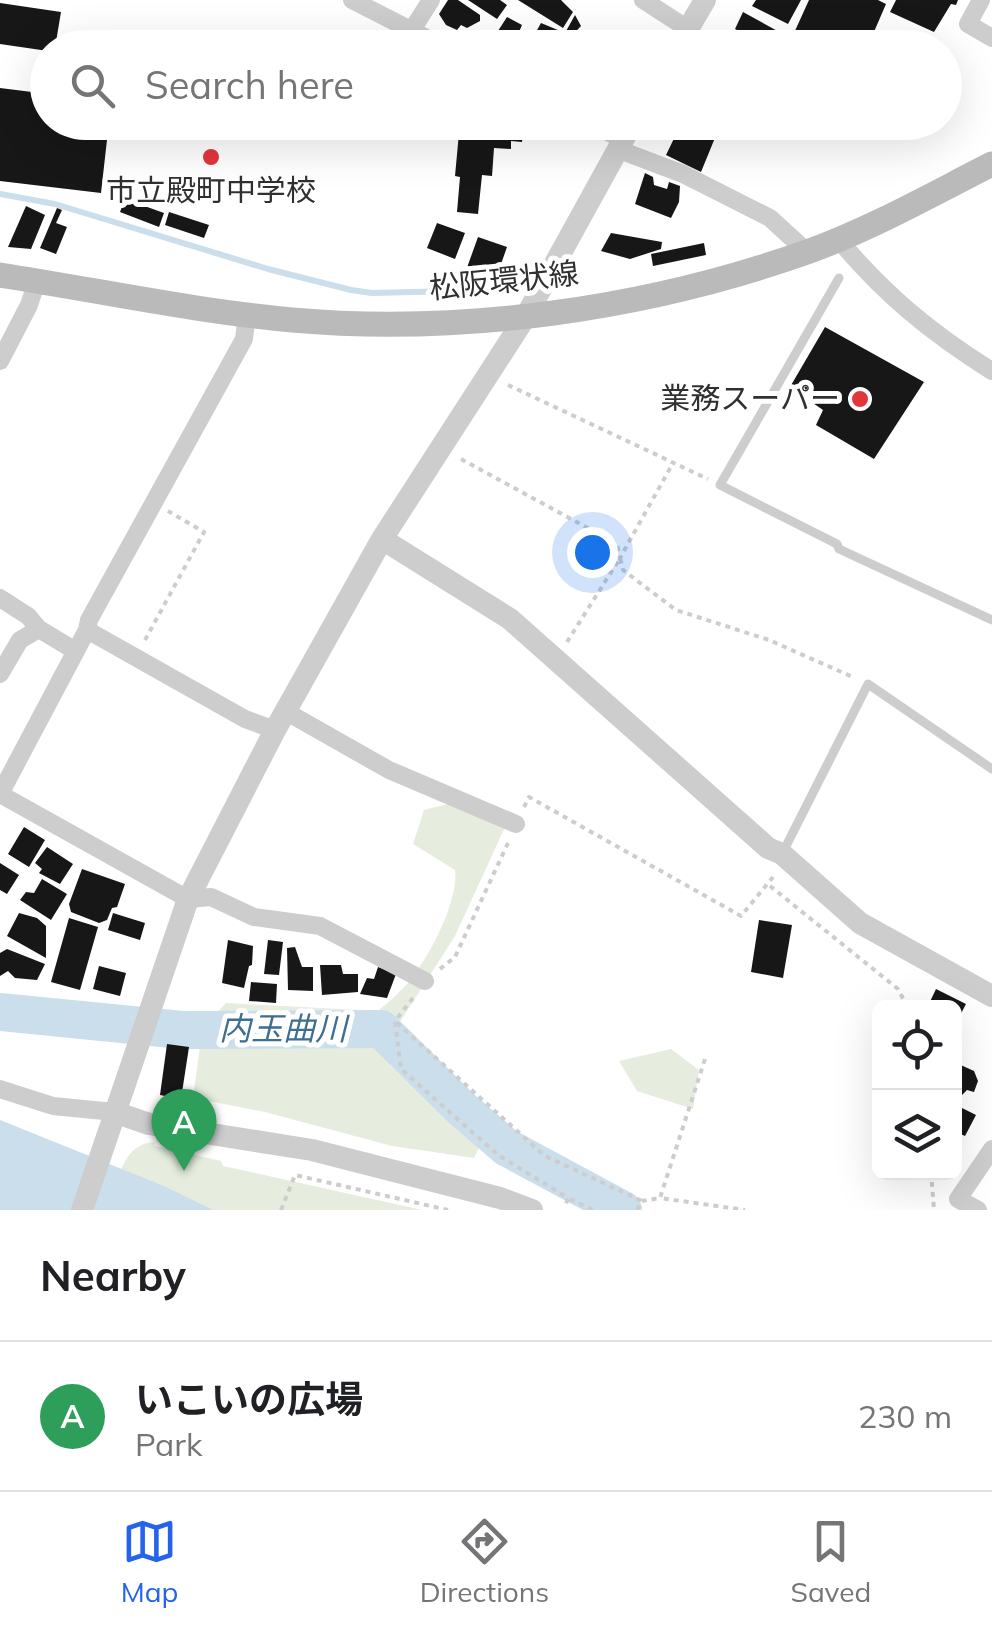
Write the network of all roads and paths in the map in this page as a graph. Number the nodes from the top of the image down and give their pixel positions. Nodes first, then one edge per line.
1 (352, 0) edge
2 (432, 0) edge
3 (643, 0) edge
4 (705, 0) edge
5 (981, 0) edge
6 (412, 30) joint
7 (674, 30) edge
8 (687, 30) edge
9 (992, 38) edge
10 (622, 140) edge
11 (629, 140) edge
12 (992, 164) edge
13 (839, 240) junction
14 (808, 252) junction
15 (0, 275) edge
16 (839, 278) dead end
17 (37, 280) junction
18 (247, 314) junction
19 (526, 316) junction
20 (0, 361) edge
21 (992, 370) edge
22 (486, 375) junction
23 (437, 453) junction
24 (673, 463) junction
25 (720, 485) junction
26 (154, 502) junction
27 (382, 540) junction
28 (620, 558) junction
29 (0, 598) edge
30 (992, 620) edge
31 (39, 630) junction
32 (87, 630) junction
33 (74, 650) junction
34 (135, 657) junction
35 (556, 659) junction
36 (0, 674) edge
37 (856, 679) dead end
38 (280, 720) junction
39 (992, 769) edge
40 (0, 794) edge
41 (516, 824) junction
42 (782, 854) junction
43 (769, 886) junction
44 (188, 899) junction
45 (426, 980) junction
46 (992, 996) edge
47 (904, 1000) edge
48 (395, 1022) junction
49 (705, 1059) dead end
50 (0, 1089) edge
51 (114, 1112) junction
52 (992, 1149) edge
53 (932, 1180) edge
54 (568, 1198) junction
55 (660, 1198) junction
56 (641, 1202) junction
57 (566, 1207) dead end
58 (82, 1210) edge
59 (281, 1210) edge
60 (448, 1210) edge
61 (532, 1210) edge
62 (592, 1210) edge
63 (637, 1210) edge
64 (745, 1210) edge
65 (934, 1210) edge
66 (978, 1210) edge

1 - 6 street
2 - 6 street
3 - 7 street
4 - 8 street
5 - 9 street
10 - 19 street
11 - 14 street
12 - 13 main road, 松阪環状線
13 - 14 main road, 松阪環状線
13 - 21 street
14 - 19 main road, 松阪環状線
15 - 17 main road, 松阪環状線
16 - 25 lane
17 - 18 main road, 松阪環状線
17 - 20 street
18 - 19 main road, 松阪環状線
18 - 26 street
19 - 22 street
22 - 23 street
22 - 24 path
23 - 27 street
23 - 28 path
24 - 25 path
24 - 28 path
25 - 30 lane
26 - 32 street
26 - 34 path
27 - 35 street
27 - 38 street
28 - 35 path
28 - 37 path
29 - 31 street
31 - 33 street
31 - 36 street
32 - 33 street
32 - 34 street
33 - 40 street
34 - 38 street
35 - 42 street
38 - 41 street
38 - 44 street
39 - 42 lane
40 - 44 street
41 - 43 path
41 - 45 path
42 - 43 path
42 - 46 street
43 - 47 path
44 - 45 street
44 - 51 street
45 - 48 path
48 - 54 path
48 - 56 path
49 - 55 path
50 - 51 street
51 - 58 street
51 - 61 street
52 - 66 street
53 - 65 path
54 - 57 path
54 - 62 path
55 - 56 path
55 - 64 path
56 - 63 path
59 - 60 path

